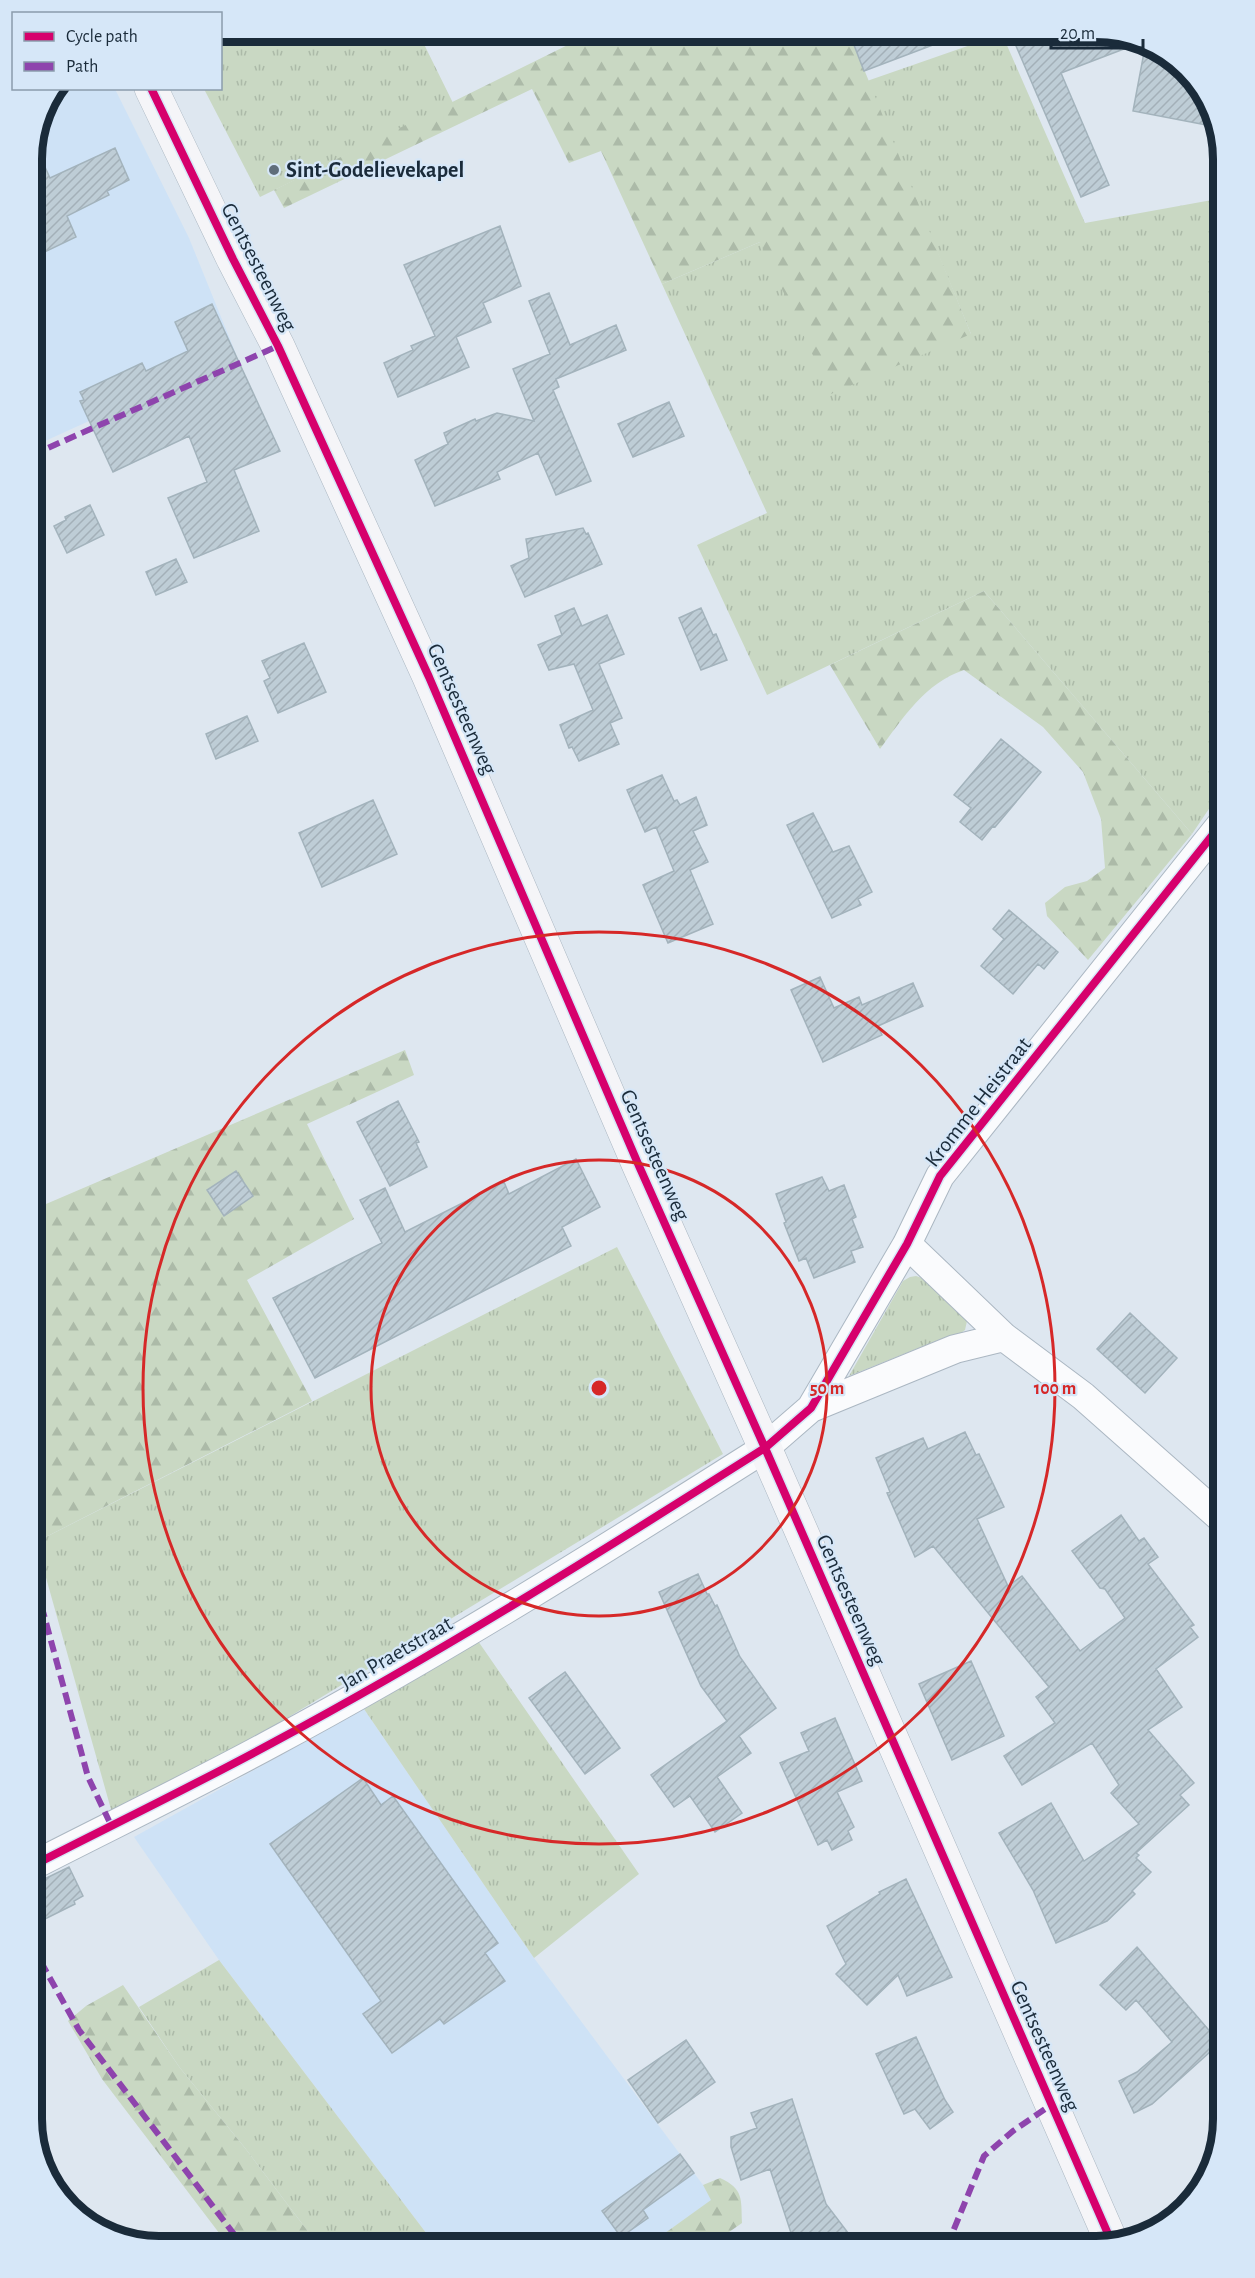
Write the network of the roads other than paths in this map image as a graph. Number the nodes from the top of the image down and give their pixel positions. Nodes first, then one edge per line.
1 (152, 90) edge
2 (1213, 836) edge
3 (908, 1244) junction
4 (1004, 1338) junction
5 (811, 1408) junction
6 (765, 1448) junction
7 (1213, 1510) edge
8 (42, 1861) edge
9 (1109, 2235) edge

1 - 6 main road, Gentsesteenweg
2 - 3 street, Kromme Heistraat
3 - 4 street
3 - 5 street, Kromme Heistraat
4 - 5 street
4 - 7 street
5 - 6 street, Kromme Heistraat
6 - 8 street, Jan Praetstraat
6 - 9 main road, Gentsesteenweg

